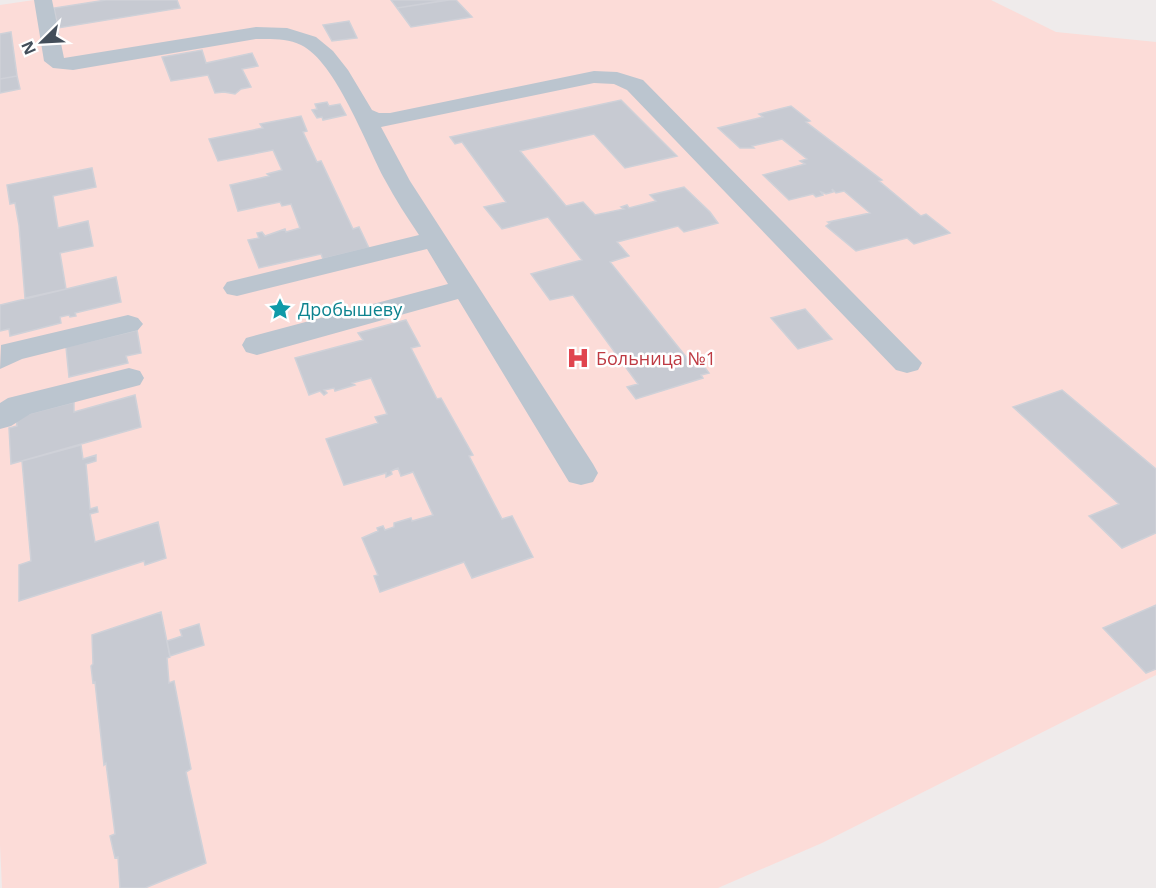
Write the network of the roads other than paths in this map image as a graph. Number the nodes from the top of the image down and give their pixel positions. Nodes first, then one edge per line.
1 (43, 0) edge
2 (363, 114) junction
3 (434, 239) junction
4 (237, 288) dead end
5 (465, 288) junction
6 (128, 324) dead end
7 (257, 345) dead end
8 (0, 359) edge
9 (907, 363) dead end
10 (129, 378) dead end
11 (0, 418) edge
12 (581, 473) dead end

1 - 2 lane
2 - 3 lane
2 - 9 lane
3 - 4 lane
3 - 5 lane
5 - 7 lane
5 - 12 lane
6 - 8 lane
10 - 11 lane

